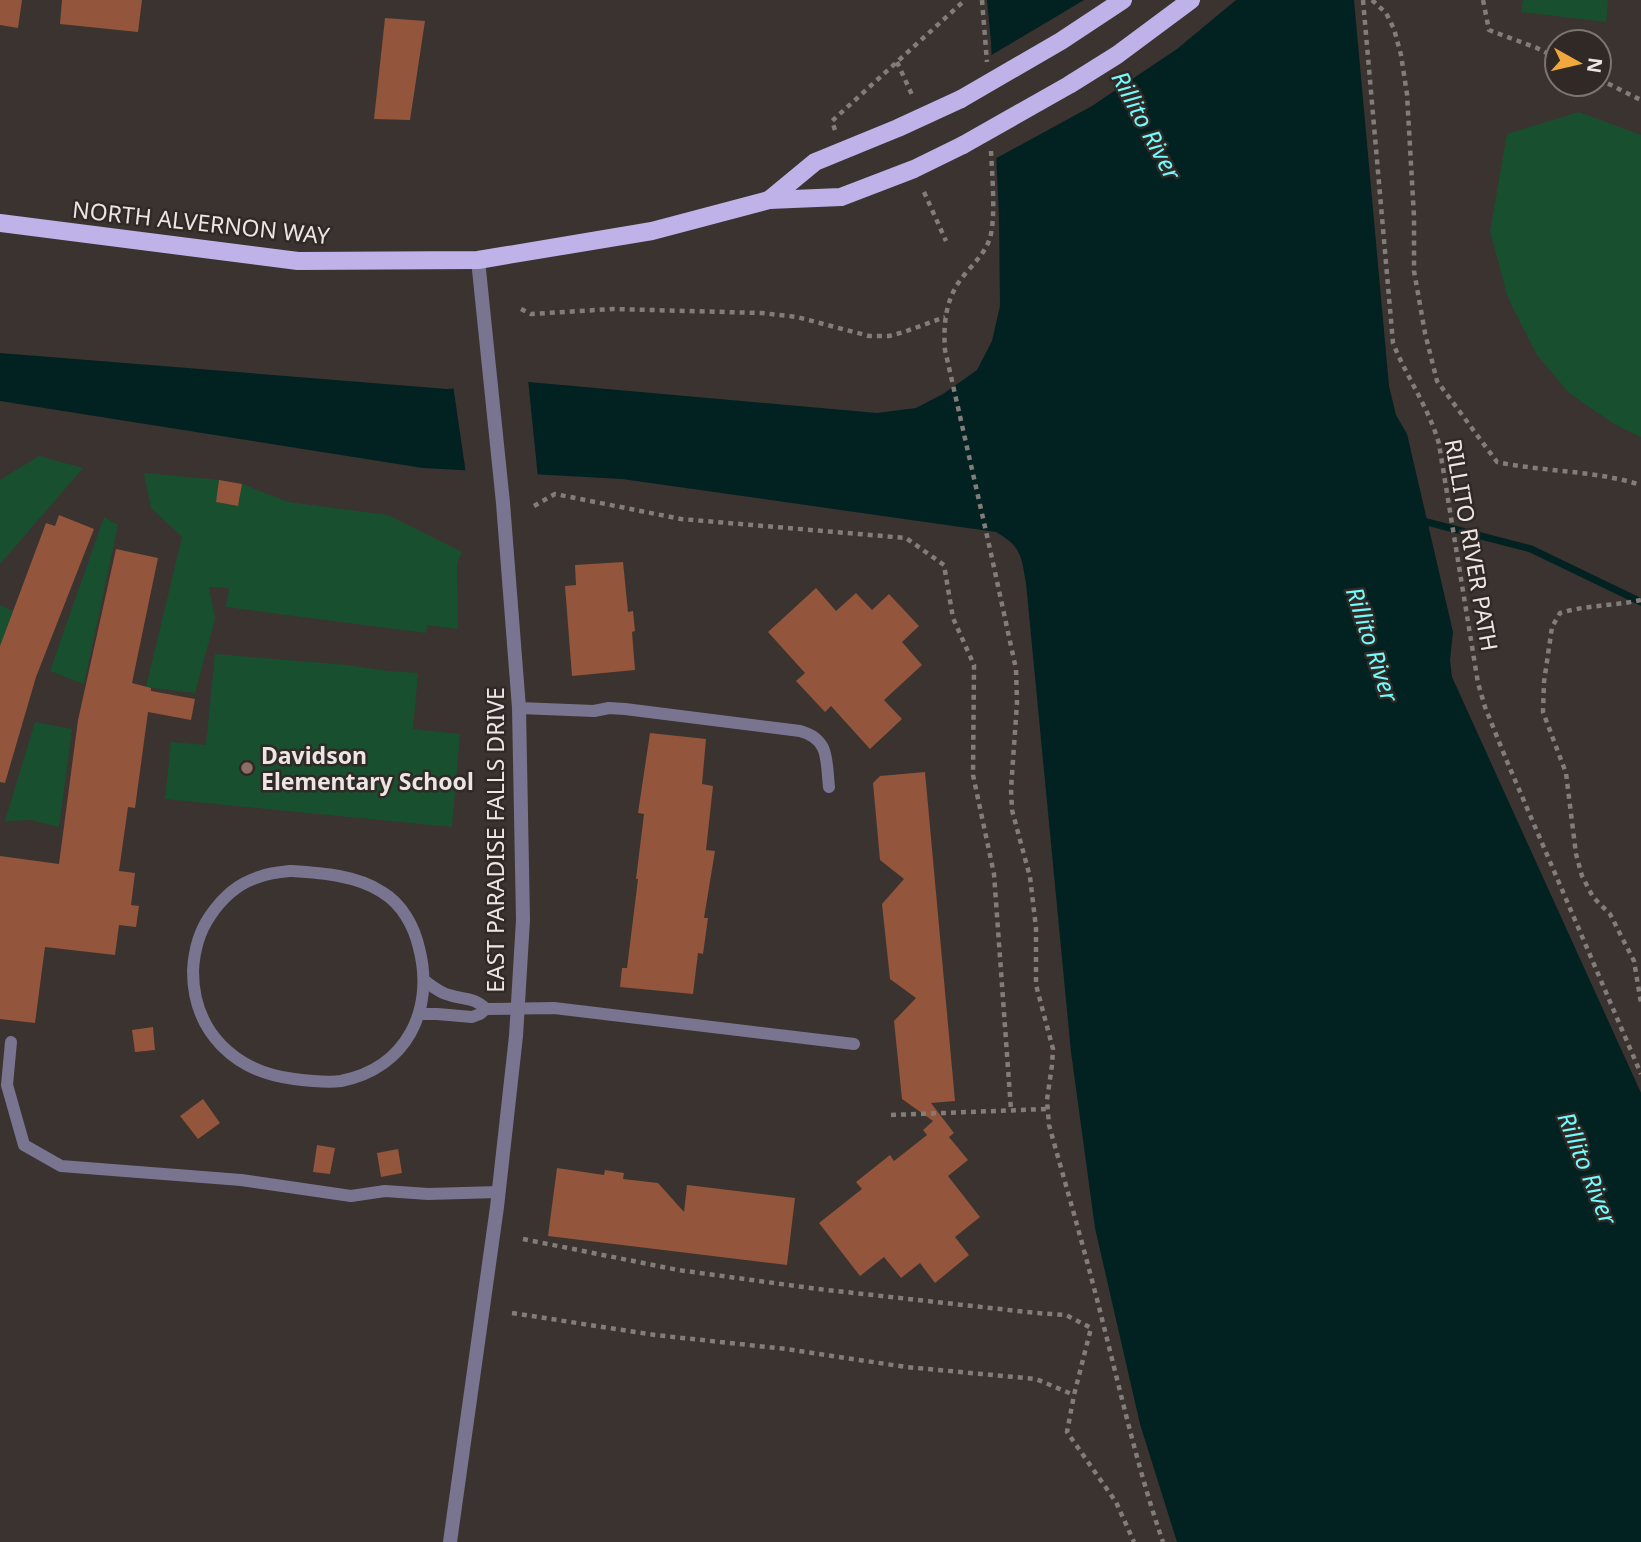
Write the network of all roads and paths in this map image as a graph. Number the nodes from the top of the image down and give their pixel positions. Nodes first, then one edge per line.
1 (965, 0) edge
2 (982, 0) edge
3 (1123, 0) edge
4 (1191, 0) edge
5 (1363, 0) edge
6 (1372, 0) edge
7 (1483, 0) edge
8 (1543, 51) edge
9 (897, 62) junction
10 (987, 64) dead end
11 (1613, 86) edge
12 (913, 97) dead end
13 (1641, 100) edge
14 (835, 130) dead end
15 (991, 139) dead end
16 (924, 192) dead end
17 (769, 200) junction
18 (0, 223) edge
19 (946, 241) dead end
20 (478, 260) junction
21 (521, 309) dead end
22 (945, 317) junction
23 (1641, 485) edge
24 (534, 506) dead end
25 (1641, 600) edge
26 (519, 708) junction
27 (828, 787) dead end
28 (425, 981) junction
29 (1641, 1003) edge
30 (518, 1007) junction
31 (486, 1009) junction
32 (420, 1014) junction
33 (11, 1042) dead end
34 (853, 1044) dead end
35 (1641, 1074) edge
36 (1046, 1109) junction
37 (1011, 1110) junction
38 (891, 1115) dead end
39 (499, 1192) junction
40 (523, 1240) dead end
41 (512, 1313) dead end
42 (1074, 1395) junction
43 (450, 1542) edge
44 (1134, 1542) edge
45 (1163, 1542) edge

1 - 9 path
2 - 10 path
3 - 17 main road, NORTH ALVERNON WAY, bridge
4 - 17 main road, NORTH ALVERNON WAY, bridge
5 - 35 path, RILLITO RIVER PATH
6 - 23 path
7 - 8 path
9 - 12 path
9 - 14 path
11 - 13 path
15 - 22 path
16 - 19 path
17 - 20 main road, NORTH ALVERNON WAY
18 - 20 main road, NORTH ALVERNON WAY
20 - 26 street, EAST PARADISE FALLS DRIVE
21 - 22 path
22 - 36 path
24 - 37 path
25 - 29 path
26 - 27 lane
26 - 30 street, EAST PARADISE FALLS DRIVE
28 - 31 lane
28 - 32 lane
28 - 32 lane
30 - 31 lane
30 - 34 lane
30 - 39 street, EAST PARADISE FALLS DRIVE
31 - 32 lane
33 - 39 lane
36 - 37 path
36 - 45 path
37 - 38 path
39 - 43 street, EAST PARADISE FALLS DRIVE
40 - 42 path
41 - 42 path
42 - 44 path

